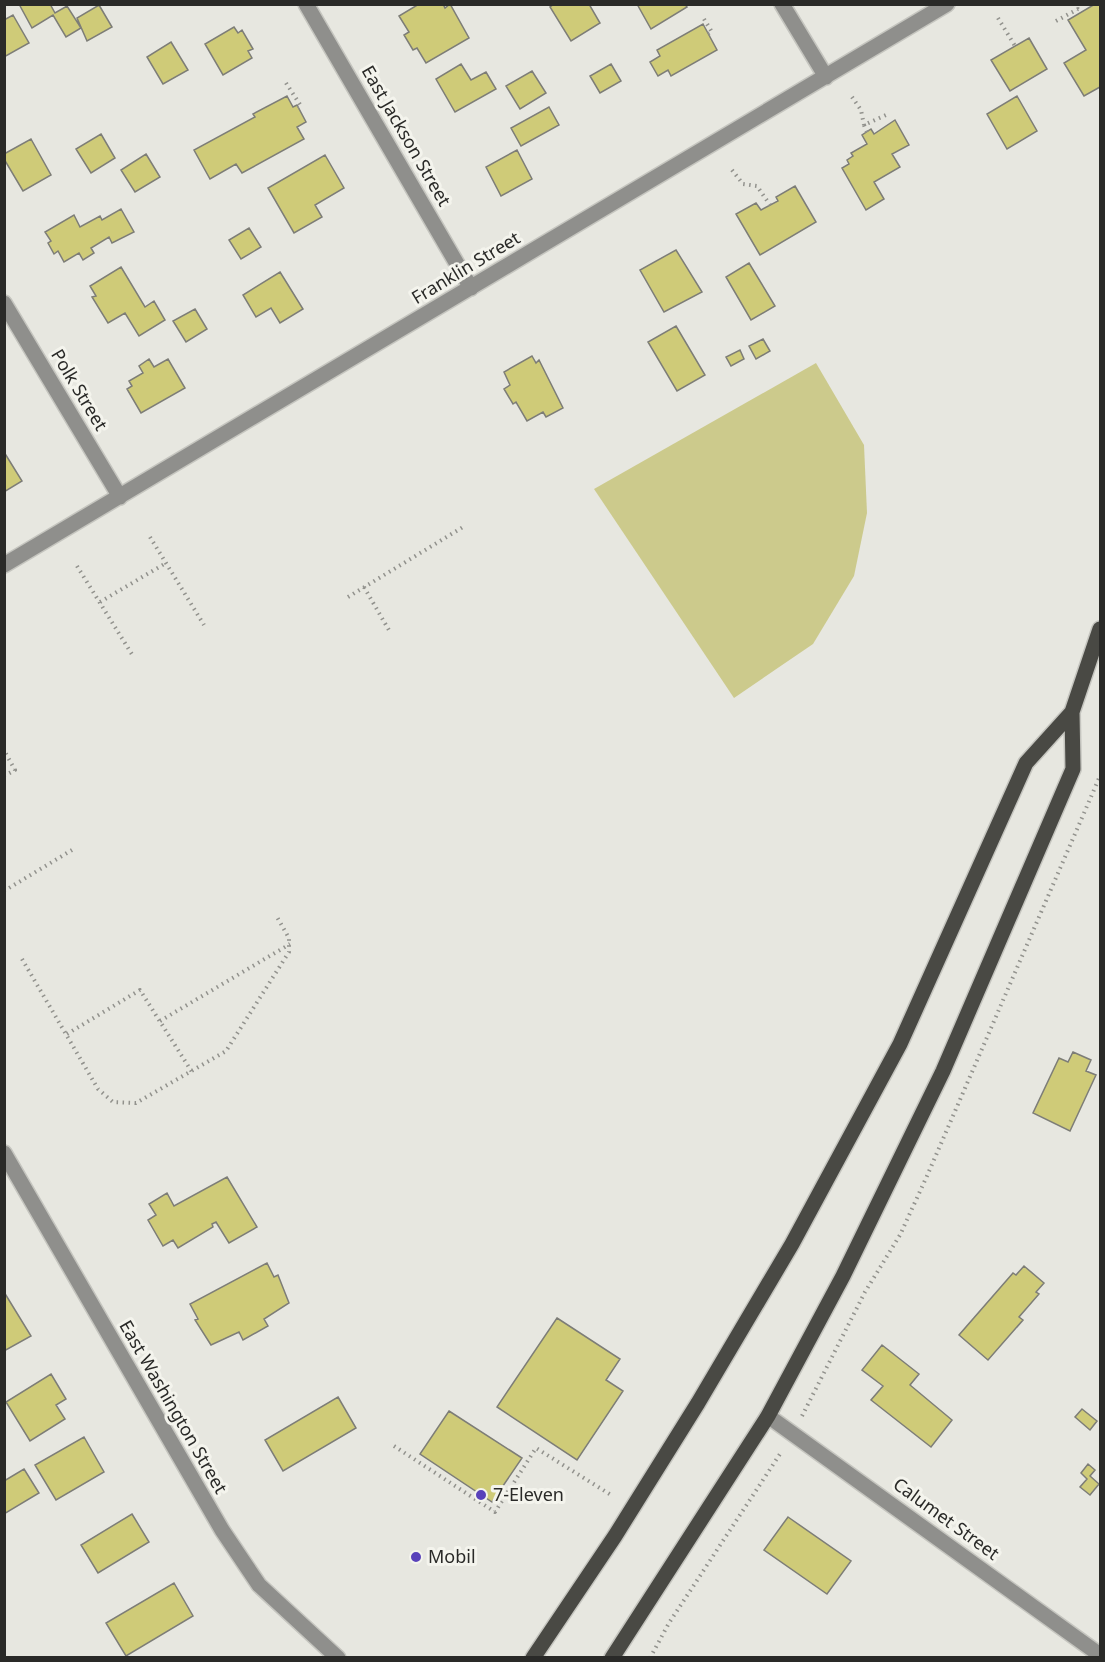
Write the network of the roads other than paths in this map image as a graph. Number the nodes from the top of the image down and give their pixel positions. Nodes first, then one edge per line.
1 (306, 4) edge
2 (782, 4) edge
3 (947, 4) edge
4 (826, 77) junction
5 (471, 288) junction
6 (4, 303) edge
7 (120, 498) junction
8 (4, 565) edge
9 (1101, 629) edge
10 (1072, 712) junction
11 (4, 1153) edge
12 (768, 1416) junction
13 (621, 1651) edge
14 (1101, 1655) edge
15 (338, 1658) edge
16 (533, 1658) edge
17 (612, 1658) edge

1 - 5 street, East Jackson Street
2 - 4 street
3 - 4 street, Franklin Street
4 - 5 street, Franklin Street
5 - 7 street, Franklin Street
6 - 7 street, Polk Street
7 - 8 street, Franklin Street
9 - 10 main road
10 - 12 main road
10 - 16 main road
11 - 15 street, East Washington Street
12 - 13 main road
12 - 14 street, Calumet Street
13 - 17 main road

